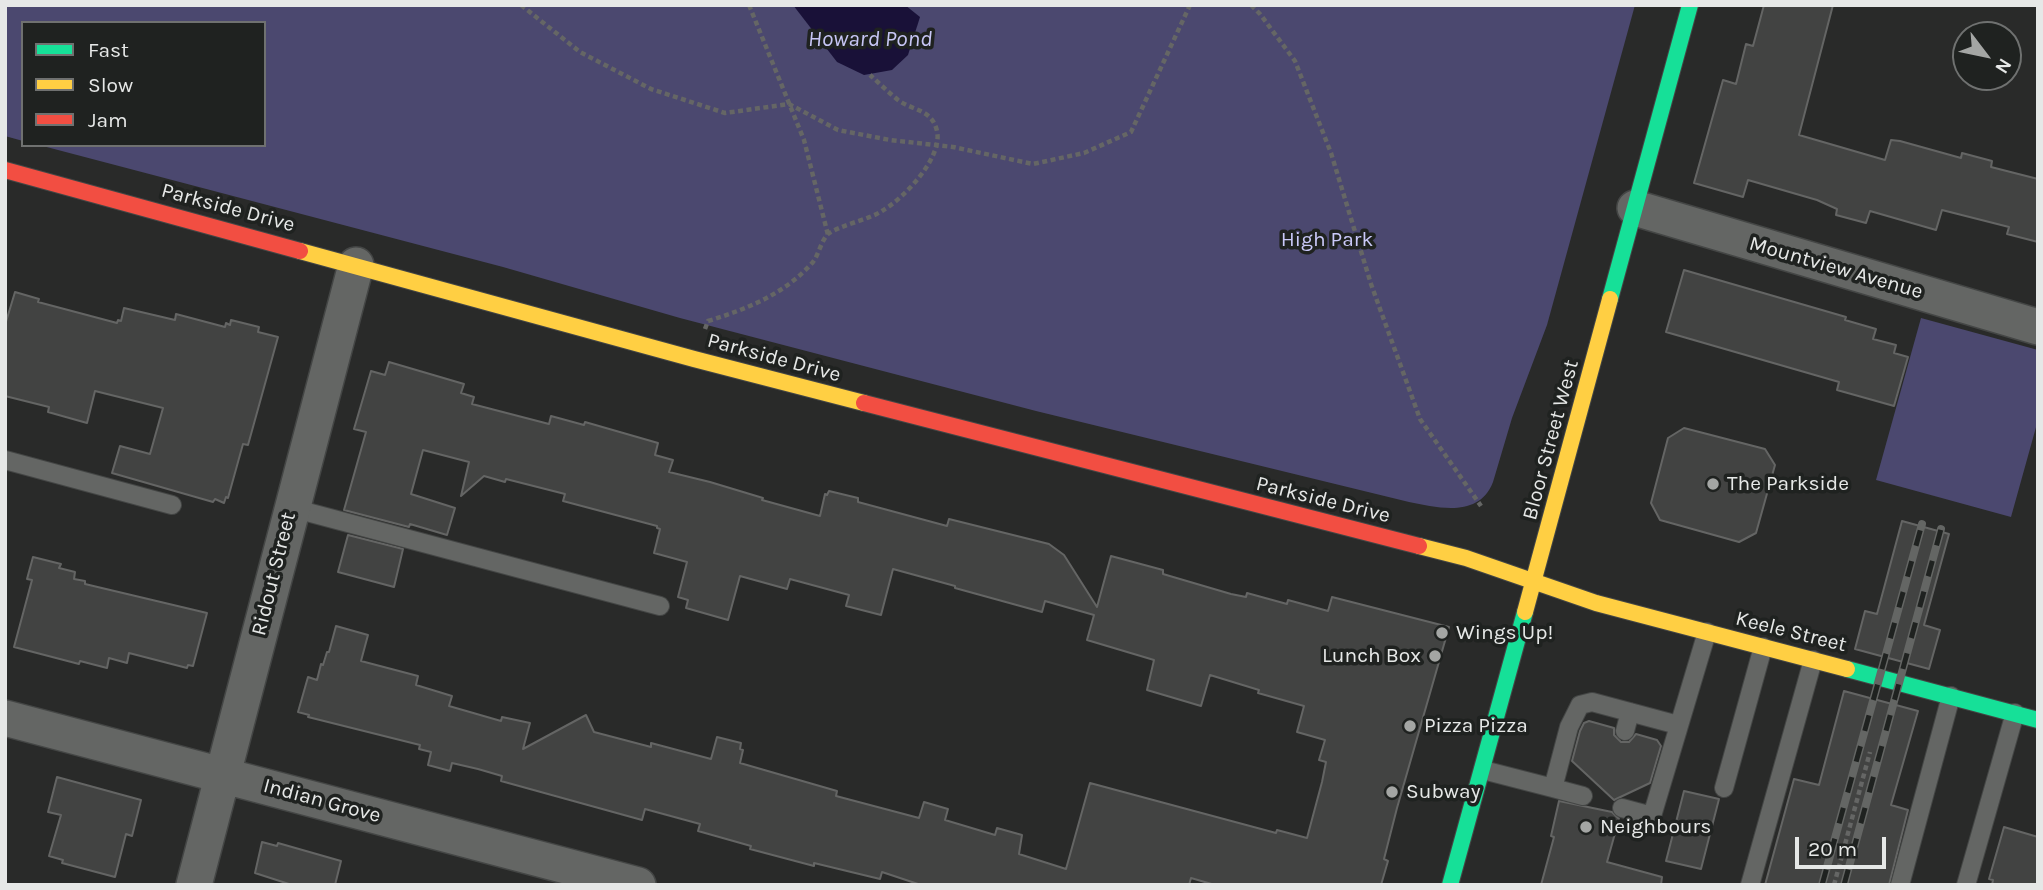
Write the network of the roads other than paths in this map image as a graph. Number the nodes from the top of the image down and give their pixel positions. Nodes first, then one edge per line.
1 (1690, 5) edge
2 (5, 170) edge
3 (1635, 208) junction
4 (356, 265) junction
5 (2038, 327) edge
6 (5, 460) edge
7 (172, 505) dead end
8 (292, 508) junction
9 (1535, 581) junction
10 (660, 606) dead end
11 (1707, 632) junction
12 (1763, 647) junction
13 (1813, 660) junction
14 (1951, 696) junction
15 (1630, 712) junction
16 (2015, 713) junction
17 (5, 718) edge
18 (2038, 720) edge
19 (1678, 725) junction
20 (1625, 731) dead end
21 (1483, 771) junction
22 (223, 775) junction
23 (1553, 788) junction
24 (1724, 788) dead end
25 (1583, 796) dead end
26 (1622, 808) dead end
27 (194, 885) edge
28 (638, 885) edge
29 (1450, 885) edge
30 (1750, 885) edge
31 (1900, 885) edge
32 (1966, 885) edge

1 - 3 main road, Bloor Street West
2 - 4 main road, Parkside Drive
3 - 5 street, Mountview Avenue
3 - 9 main road, Bloor Street West
4 - 8 street, Ridout Street
4 - 9 main road, Parkside Drive
6 - 7 lane
8 - 10 lane
8 - 22 street, Ridout Street
9 - 11 main road, Keele Street
9 - 21 main road, Bloor Street West
11 - 12 main road, Keele Street
11 - 19 lane
12 - 13 main road, Keele Street
12 - 24 lane
13 - 14 main road, Keele Street
13 - 30 lane
14 - 16 main road, Keele Street
14 - 31 lane
15 - 19 lane
15 - 20 lane
15 - 23 lane
16 - 18 main road, Keele Street
16 - 32 lane
17 - 22 street, Indian Grove
19 - 26 lane
21 - 23 lane
21 - 29 main road, Bloor Street West
22 - 27 street, Ridout Street
22 - 28 street, Indian Grove
23 - 25 lane

